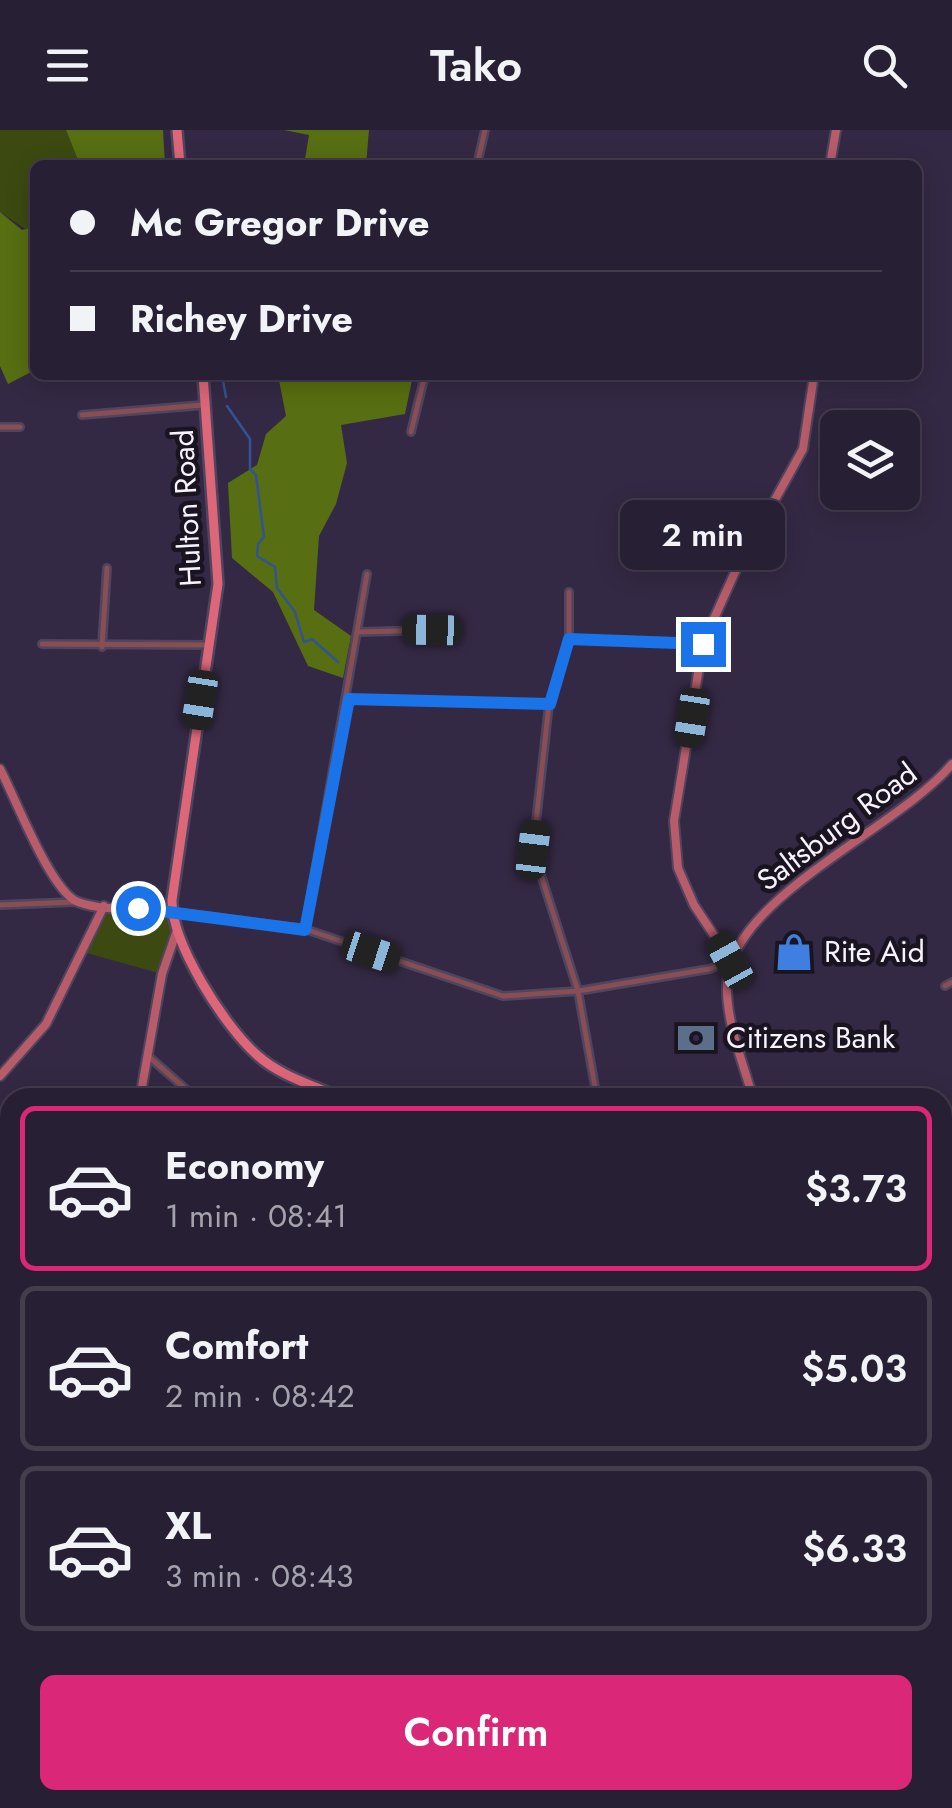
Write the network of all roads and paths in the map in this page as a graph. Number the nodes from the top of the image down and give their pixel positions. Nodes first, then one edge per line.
1 (178, 130) edge
2 (485, 130) edge
3 (836, 130) edge
4 (180, 160) edge
5 (478, 160) edge
6 (831, 160) edge
7 (204, 380) edge
8 (424, 380) edge
9 (813, 380) edge
10 (206, 404) junction
11 (82, 415) dead end
12 (0, 427) edge
13 (20, 427) dead end
14 (411, 432) dead end
15 (107, 568) dead end
16 (367, 574) dead end
17 (569, 592) dead end
18 (432, 630) dead end
19 (358, 632) junction
20 (569, 639) junction
21 (42, 644) dead end
22 (703, 644) junction
23 (209, 645) junction
24 (102, 647) junction
25 (349, 699) junction
26 (550, 704) junction
27 (952, 764) edge
28 (0, 769) edge
29 (3, 782) edge
30 (77, 902) junction
31 (0, 905) edge
32 (104, 906) junction
33 (172, 912) junction
34 (305, 930) junction
35 (176, 932) junction
36 (730, 961) junction
37 (578, 991) junction
38 (145, 1053) junction
39 (0, 1076) edge
40 (141, 1088) edge
41 (185, 1088) edge
42 (321, 1088) edge
43 (594, 1088) edge
44 (750, 1088) edge

1 - 4 main road
2 - 5 street
3 - 6 street
7 - 10 main road, Hulton Road
8 - 14 street
9 - 22 street
10 - 11 street
10 - 23 main road, Hulton Road
12 - 13 street
15 - 24 street
16 - 19 street
17 - 20 street
18 - 19 street
19 - 25 street
20 - 22 street
20 - 26 street
21 - 24 street
22 - 36 street
23 - 24 street
23 - 33 main road, Hulton Road
25 - 26 street
25 - 34 street
26 - 37 street
27 - 36 street, Saltsburg Road
28 - 29 street
29 - 30 street
30 - 31 street
30 - 32 street
32 - 33 street
32 - 39 street
33 - 34 street
33 - 35 main road, Hulton Road
34 - 37 street
35 - 38 street
35 - 42 main road, Hulton Road
36 - 37 street
36 - 44 street
37 - 43 street
38 - 40 street
38 - 41 street

